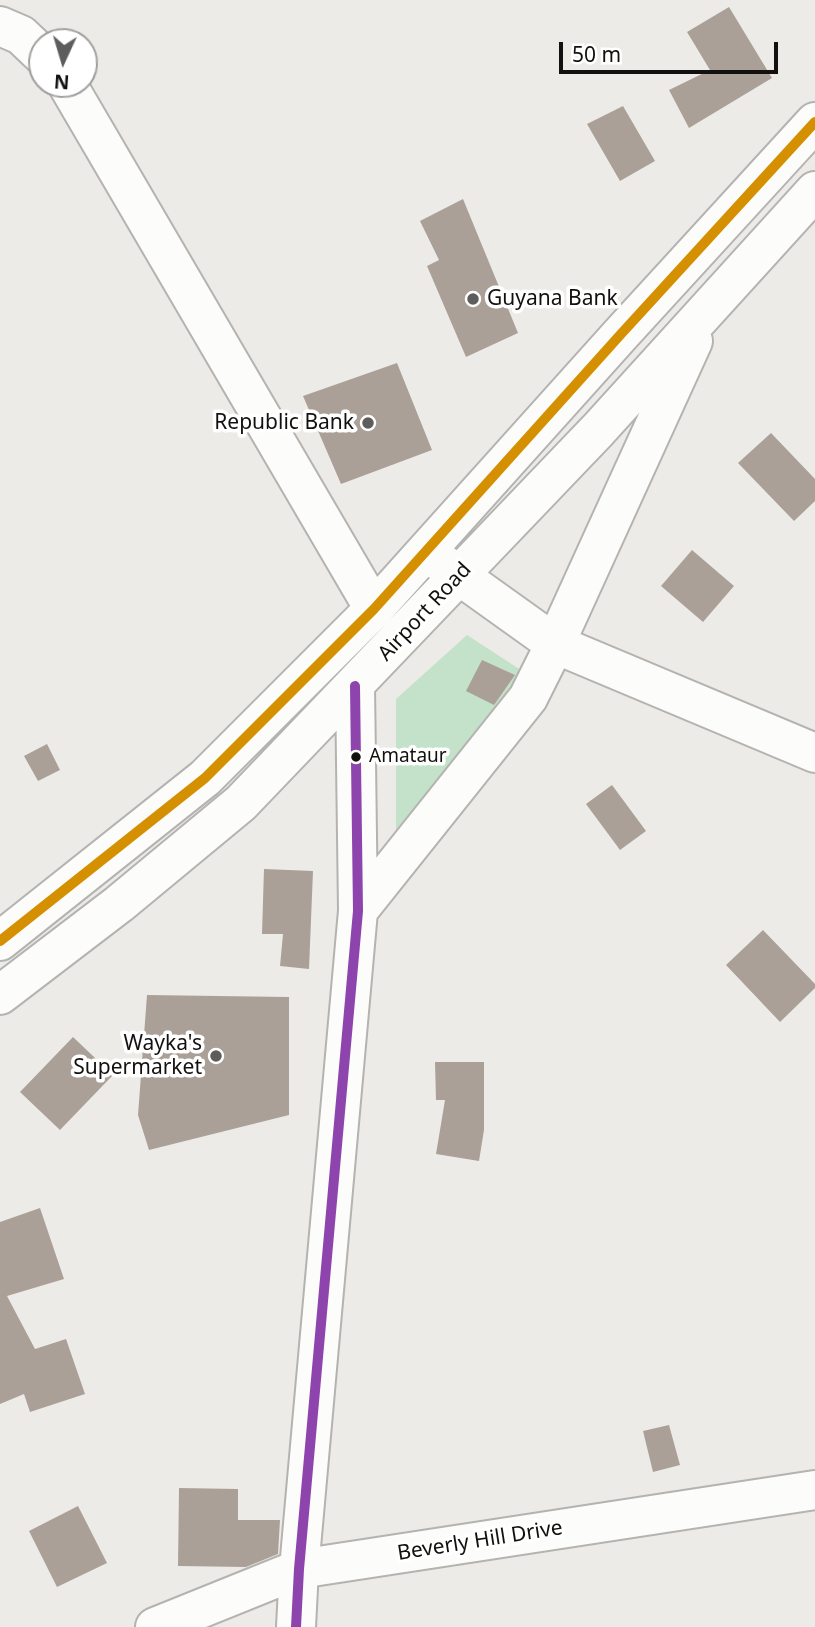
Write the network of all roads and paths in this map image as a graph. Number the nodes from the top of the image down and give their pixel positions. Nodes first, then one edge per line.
1 (0, 26) edge
2 (28, 42) edge
3 (74, 98) edge
4 (809, 142) edge
5 (815, 191) edge
6 (708, 307) junction
7 (427, 552) junction
8 (458, 577) junction
9 (374, 609) junction
10 (555, 644) junction
11 (355, 686) junction
12 (815, 753) edge
13 (195, 787) junction
14 (221, 820) junction
15 (358, 911) junction
16 (0, 941) edge
17 (0, 996) edge
18 (815, 1490) edge
19 (299, 1569) junction
20 (155, 1627) edge
21 (296, 1627) edge

1 - 2 street
3 - 9 street
4 - 7 street, Airport Road
5 - 6 street, Airport Road
6 - 8 street, Airport Road
6 - 10 street
7 - 8 street
7 - 9 street, Airport Road
8 - 10 street
8 - 11 street, Airport Road
9 - 13 street, Airport Road
10 - 12 street
10 - 15 street
11 - 14 street, Airport Road
11 - 15 street
13 - 14 street
13 - 16 street, Airport Road
14 - 17 street, Airport Road
15 - 19 street
18 - 19 street, Beverly Hill Drive
19 - 20 street, Beverly Hill Drive
19 - 21 street

